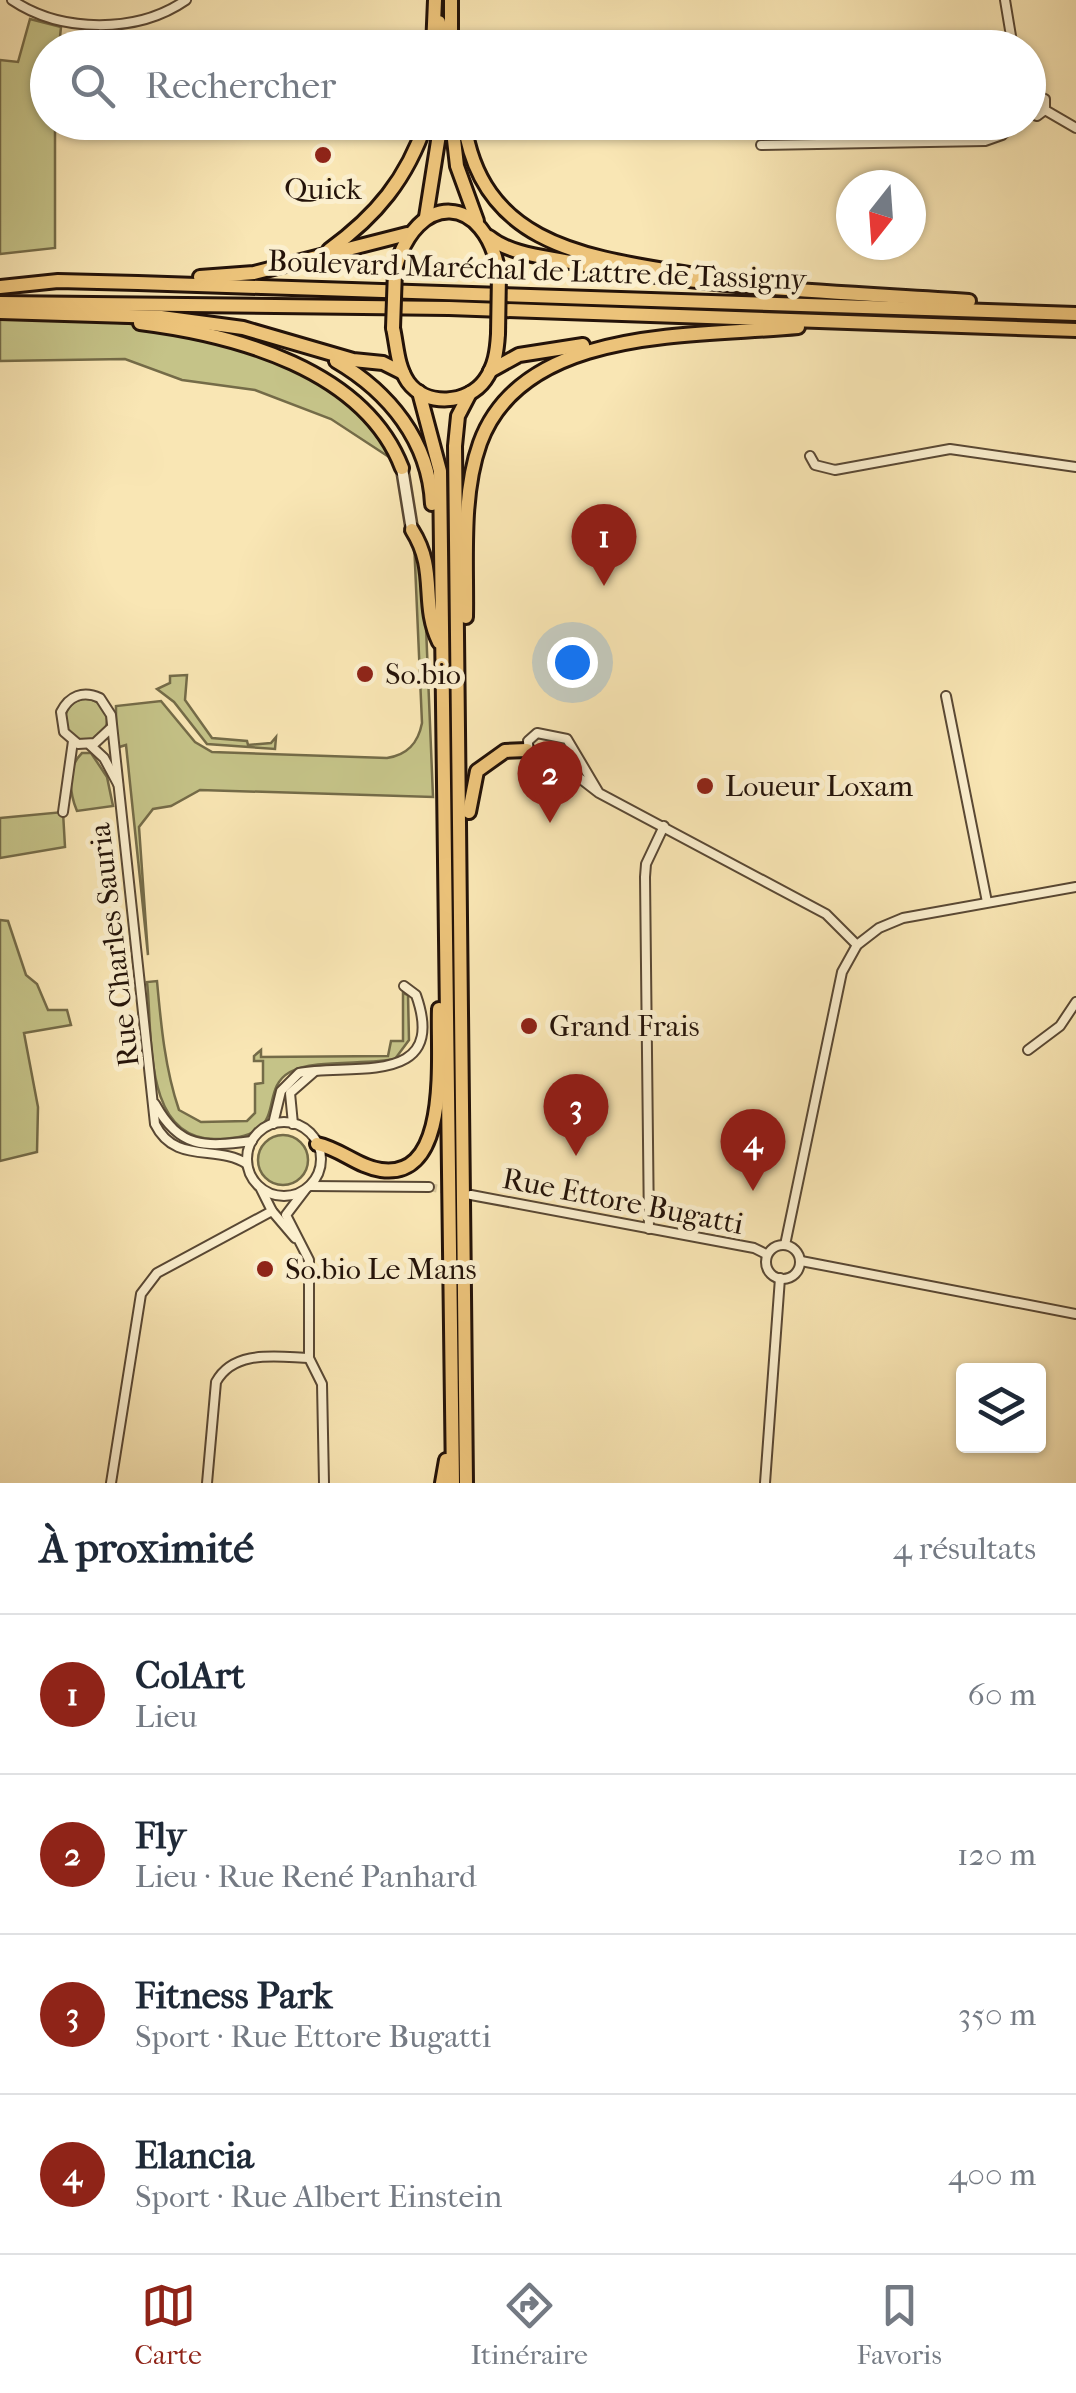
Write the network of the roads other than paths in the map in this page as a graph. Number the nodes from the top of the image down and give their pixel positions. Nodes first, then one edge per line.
1 (12, 0) edge
2 (436, 0) edge
3 (451, 0) edge
4 (1004, 0) edge
5 (182, 1) edge
6 (436, 30) edge
7 (452, 30) edge
8 (1010, 30) edge
9 (1046, 110) edge
10 (1076, 128) edge
11 (419, 140) edge
12 (437, 140) edge
13 (455, 140) edge
14 (469, 140) edge
15 (988, 140) edge
16 (761, 145) dead end
17 (426, 217) junction
18 (478, 224) junction
19 (407, 234) junction
20 (489, 237) junction
21 (322, 254) junction
22 (138, 282) junction
23 (721, 284) junction
24 (0, 288) edge
25 (0, 303) edge
26 (0, 312) edge
27 (104, 313) junction
28 (1074, 314) edge
29 (818, 321) junction
30 (1076, 330) edge
31 (678, 339) junction
32 (319, 351) junction
33 (490, 371) junction
34 (403, 373) junction
35 (418, 392) junction
36 (470, 393) junction
37 (810, 456) dead end
38 (1076, 467) edge
39 (402, 468) joint
40 (412, 530) joint
41 (441, 594) junction
42 (442, 646) junction
43 (946, 696) dead end
44 (110, 729) junction
45 (73, 741) junction
46 (90, 744) junction
47 (527, 750) junction
48 (576, 756) junction
49 (568, 768) junction
50 (460, 770) junction
51 (118, 784) junction
52 (599, 793) junction
53 (63, 812) dead end
54 (664, 826) junction
55 (461, 869) junction
56 (1076, 886) edge
57 (445, 892) junction
58 (987, 902) junction
59 (857, 945) junction
60 (404, 986) dead end
61 (1076, 1002) edge
62 (1028, 1050) dead end
63 (314, 1072) junction
64 (154, 1100) junction
65 (274, 1124) junction
66 (293, 1124) junction
67 (252, 1141) junction
68 (317, 1144) junction
69 (247, 1164) junction
70 (320, 1168) junction
71 (345, 1184) junction
72 (429, 1187) tunnel mouth
73 (260, 1188) junction
74 (307, 1188) junction
75 (471, 1195) tunnel mouth
76 (272, 1212) junction
77 (649, 1229) junction
78 (303, 1244) junction
79 (785, 1245) junction
80 (766, 1254) junction
81 (801, 1261) junction
82 (780, 1278) junction
83 (452, 1302) junction
84 (1076, 1314) edge
85 (309, 1358) junction
86 (468, 1478) edge
87 (111, 1483) edge
88 (207, 1483) edge
89 (324, 1483) edge
90 (442, 1483) edge
91 (453, 1483) edge
92 (765, 1483) edge

1 - 5 street
2 - 6 main road
3 - 7 main road
4 - 8 street
9 - 10 street
11 - 21 main road
12 - 17 main road
13 - 18 main road
14 - 23 main road
15 - 16 street
17 - 18 main road
17 - 19 main road
18 - 20 main road
19 - 21 main road
19 - 34 main road, bridge
20 - 23 main road
20 - 33 main road, bridge
21 - 22 main road
22 - 24 main road, Boulevard Maréchal de Lattre de Tassigny
22 - 28 main road, Boulevard Maréchal de Lattre de Tassigny
23 - 28 main road
25 - 29 main road, Boulevard Maréchal de Lattre de Tassigny
26 - 27 main road
27 - 32 main road
27 - 39 main road
29 - 30 main road
29 - 31 main road
31 - 33 main road
31 - 50 main road
32 - 34 main road
32 - 41 main road
33 - 36 main road
34 - 35 main road
35 - 36 main road
35 - 41 main road
36 - 50 main road
37 - 38 street
39 - 40 street
40 - 42 main road
41 - 42 main road
42 - 57 main road
43 - 58 street
44 - 45 street
44 - 46 street
44 - 51 street, Rue Charles Sauria
45 - 46 street
45 - 53 street
46 - 51 street, Rue Charles Sauria
47 - 48 street
47 - 49 street
47 - 55 main road
48 - 49 street
48 - 52 street
49 - 52 street
50 - 55 main road
51 - 64 street, Rue Charles Sauria
52 - 54 street
54 - 59 street
54 - 77 street
55 - 86 main road
56 - 58 street
57 - 68 main road
57 - 83 main road
58 - 59 street
59 - 79 street
60 - 63 street
61 - 62 street
63 - 65 street
63 - 66 street
64 - 67 street, Rue Charles Sauria
64 - 69 street, Rue Charles Sauria
65 - 66 street
65 - 67 street
66 - 68 street
67 - 69 street
68 - 70 street
69 - 73 street
70 - 71 street
70 - 74 street
71 - 72 street
71 - 74 street
73 - 74 street
73 - 76 street
74 - 78 street
75 - 77 street, Rue Ettore Bugatti
76 - 78 street
76 - 87 street
77 - 80 street, Rue Ettore Bugatti
78 - 85 street
79 - 80 street
79 - 81 street
80 - 82 street
81 - 82 street
81 - 84 street
82 - 92 street
83 - 90 main road
83 - 91 main road
85 - 88 street
85 - 89 street

